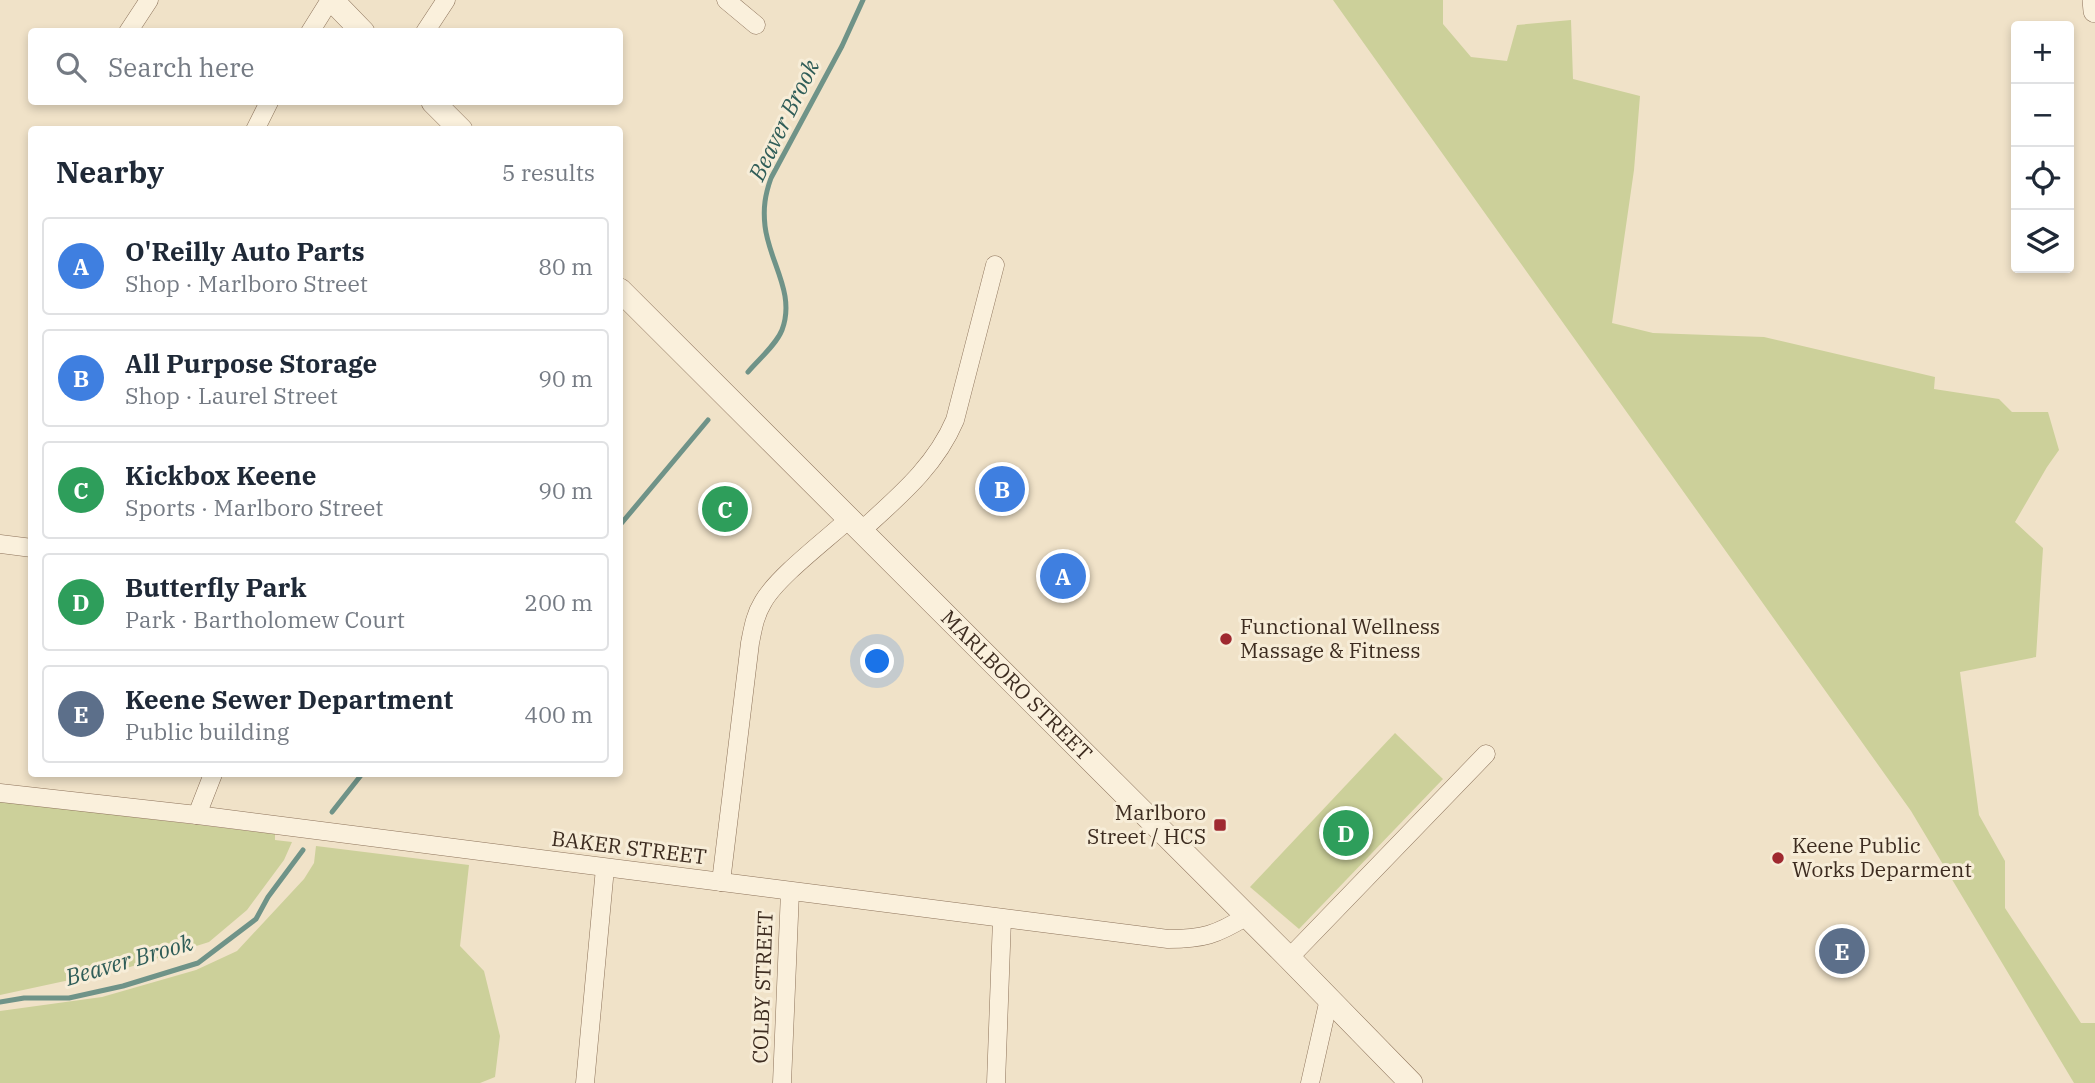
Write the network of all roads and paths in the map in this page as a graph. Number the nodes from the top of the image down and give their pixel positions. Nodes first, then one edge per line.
1 (149, 0) edge
2 (331, 0) edge
3 (446, 0) edge
4 (726, 0) edge
5 (2094, 0) edge
6 (2095, 11) edge
7 (756, 25) dead end
8 (131, 28) edge
9 (313, 28) edge
10 (359, 28) edge
11 (428, 28) edge
12 (268, 105) edge
13 (436, 105) edge
14 (257, 126) edge
15 (457, 126) edge
16 (995, 265) dead end
17 (623, 293) edge
18 (855, 525) junction
19 (0, 544) edge
20 (28, 548) edge
21 (1486, 754) dead end
22 (212, 777) edge
23 (0, 793) edge
24 (197, 815) junction
25 (605, 868) junction
26 (721, 882) junction
27 (790, 892) junction
28 (1247, 916) junction
29 (1002, 919) junction
30 (1289, 958) junction
31 (1329, 999) junction
32 (585, 1083) edge
33 (782, 1083) edge
34 (996, 1083) edge
35 (1310, 1083) edge
36 (1411, 1083) edge

1 - 8 street
2 - 9 street
2 - 10 street
3 - 11 street
4 - 7 street
5 - 6 street
12 - 14 street
13 - 15 street
16 - 18 street
17 - 18 street, MARLBORO STREET
18 - 26 street
18 - 28 street, MARLBORO STREET
19 - 20 street
21 - 30 street
22 - 24 street
23 - 24 street, BAKER STREET
24 - 25 street, BAKER STREET
25 - 26 street, BAKER STREET
25 - 32 street
26 - 27 street, BAKER STREET
27 - 29 street, BAKER STREET
27 - 33 street, COLBY STREET
28 - 29 street, BAKER STREET
28 - 30 street, MARLBORO STREET
29 - 34 street
30 - 31 street, MARLBORO STREET
31 - 35 street
31 - 36 street, MARLBORO STREET

